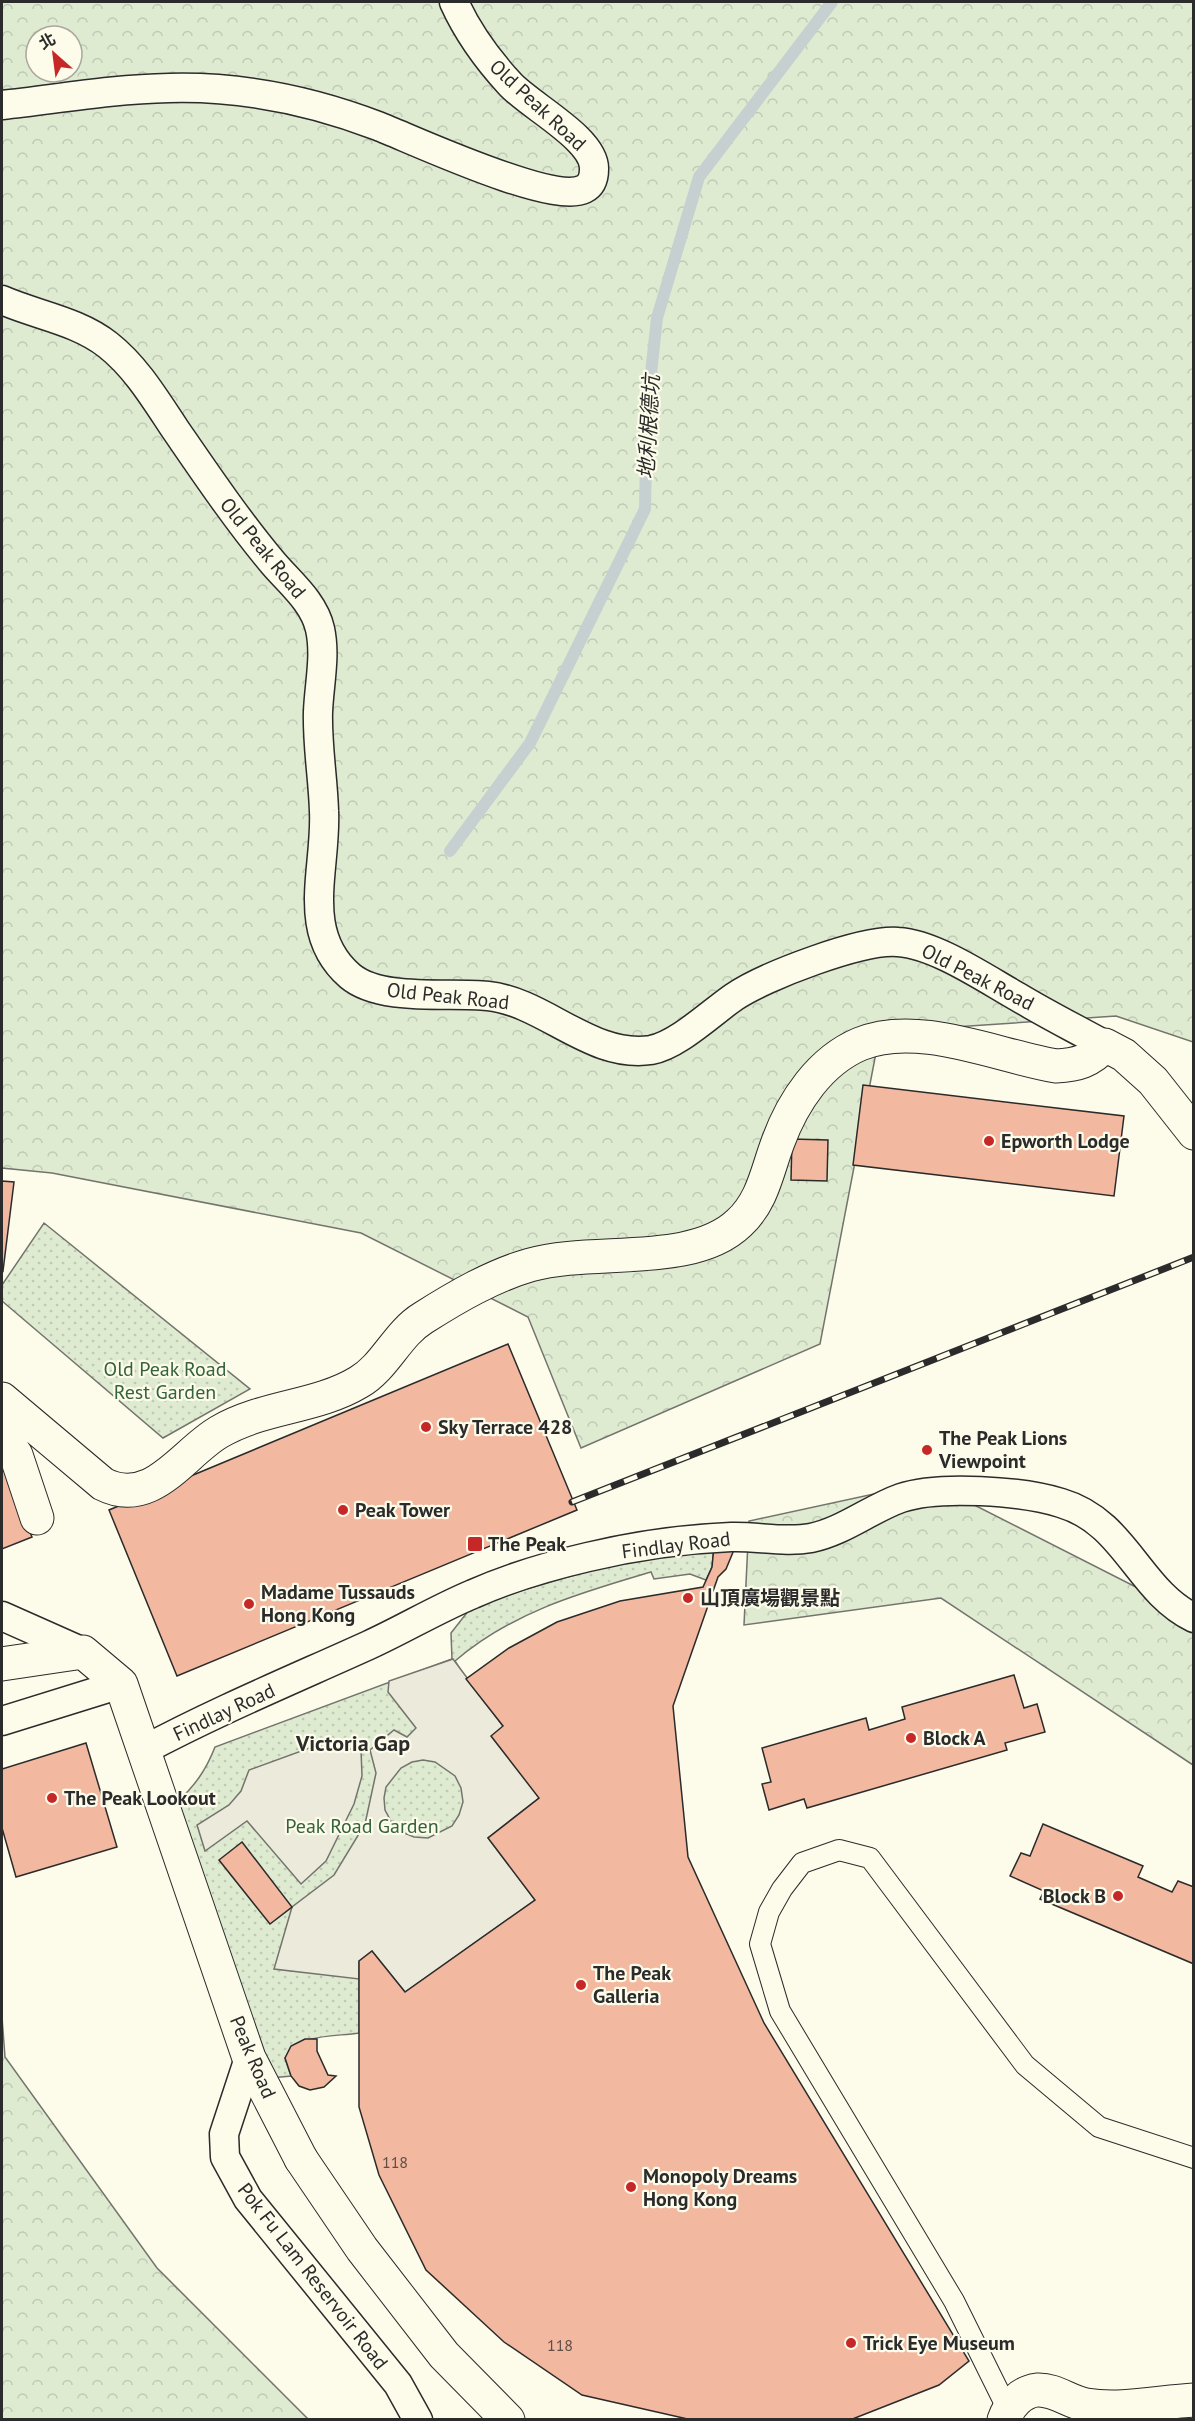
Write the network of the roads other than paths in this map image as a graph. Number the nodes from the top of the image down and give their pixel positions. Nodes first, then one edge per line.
1 (454, 2) edge
2 (2, 105) edge
3 (2, 300) edge
4 (1106, 1044) junction
5 (1194, 1133) edge
6 (2, 1399) edge
7 (2, 1434) edge
8 (37, 1518) dead end
9 (2, 1616) edge
10 (1194, 1618) edge
11 (83, 1652) junction
12 (2, 1664) edge
13 (121, 1684) junction
14 (2, 1721) edge
15 (144, 1750) junction
16 (249, 2058) junction
17 (1194, 2158) edge
18 (1194, 2400) edge
19 (1006, 2414) edge
20 (418, 2420) edge
21 (508, 2420) edge

1 - 2 street, Old Peak Road
3 - 4 street, Old Peak Road
4 - 5 street
4 - 6 street
7 - 8 street
9 - 11 street
10 - 15 street, Findlay Road
11 - 12 street
11 - 13 street
13 - 14 street
13 - 15 street, Peak Road
15 - 16 street, Peak Road
16 - 20 street, Pok Fu Lam Reservoir Road
16 - 21 street, Peak Road
17 - 19 lane
18 - 19 street

